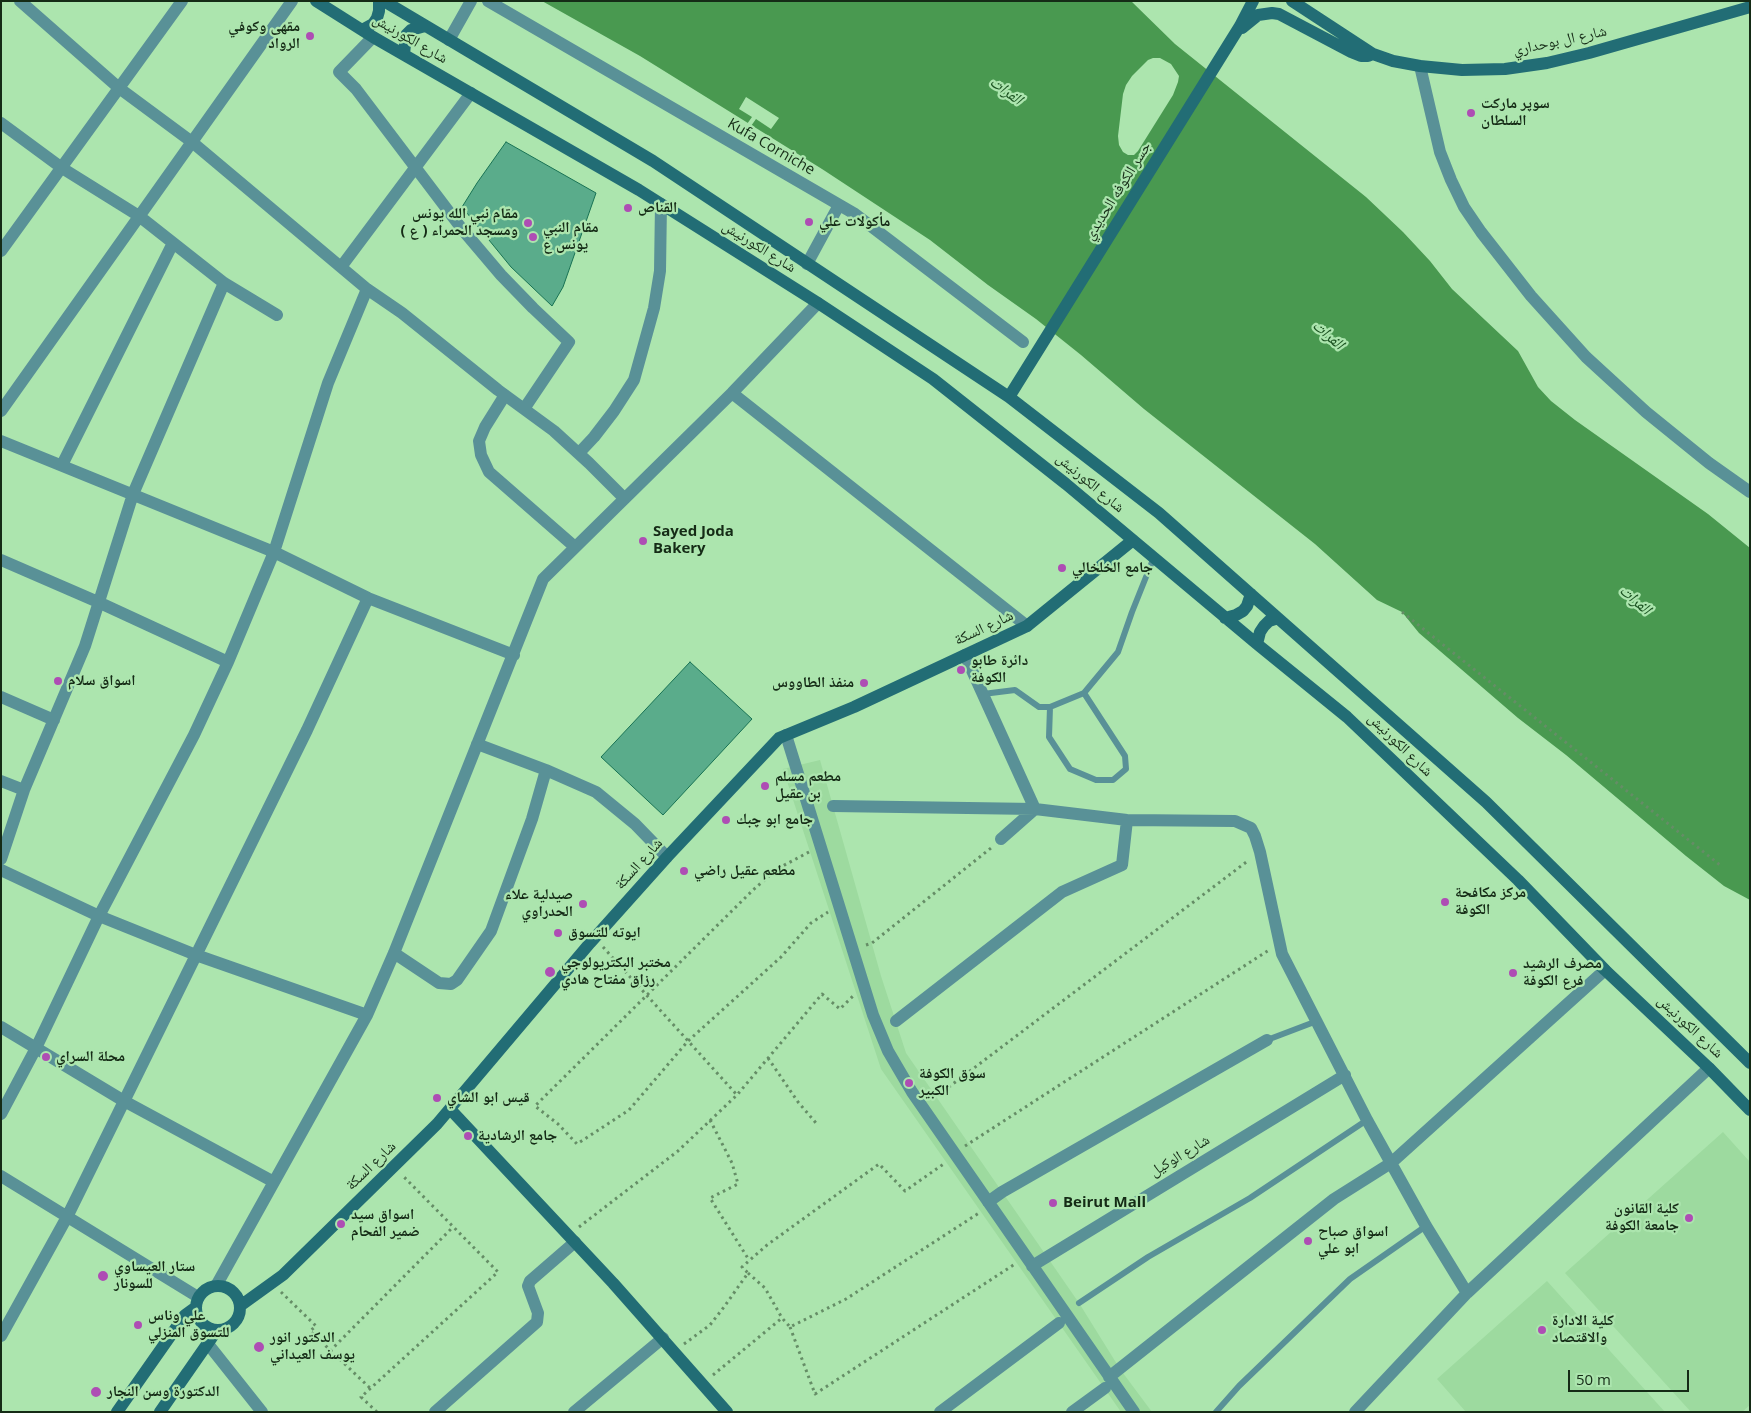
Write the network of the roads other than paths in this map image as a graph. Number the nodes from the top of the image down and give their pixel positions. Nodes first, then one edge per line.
1 (20, 1) edge
2 (182, 1) edge
3 (292, 1) edge
4 (316, 1) edge
5 (378, 1) edge
6 (384, 1) edge
7 (471, 1) edge
8 (488, 1) edge
9 (1252, 1) edge
10 (1292, 1) edge
11 (1750, 7) edge
12 (425, 26) junction
13 (368, 33) junction
14 (449, 40) junction
15 (1230, 41) junction
16 (404, 54) junction
17 (1373, 54) junction
18 (1420, 66) junction
19 (119, 88) junction
20 (472, 93) junction
21 (1, 124) edge
22 (192, 142) junction
23 (62, 168) junction
24 (416, 168) junction
25 (661, 204) junction
26 (839, 205) junction
27 (140, 216) junction
28 (173, 243) junction
29 (1, 251) edge
30 (807, 264) junction
31 (341, 267) junction
32 (224, 283) junction
33 (367, 289) junction
34 (818, 303) junction
35 (277, 315) dead end
36 (1024, 342) dead end
37 (732, 393) junction
38 (505, 395) junction
39 (1009, 397) junction
40 (524, 409) junction
41 (1, 411) edge
42 (1, 441) edge
43 (579, 453) junction
44 (62, 465) junction
45 (1750, 492) edge
46 (133, 494) junction
47 (624, 498) junction
48 (1133, 540) junction
49 (575, 547) junction
50 (274, 552) junction
51 (1154, 557) junction
52 (1, 560) edge
53 (1251, 594) junction
54 (368, 598) junction
55 (98, 602) junction
56 (1225, 618) junction
57 (1278, 618) junction
58 (1027, 626) junction
59 (1256, 644) junction
60 (514, 655) junction
61 (965, 655) junction
62 (228, 662) junction
63 (1084, 692) junction
64 (983, 694) junction
65 (1, 697) edge
66 (1050, 707) junction
67 (54, 720) junction
68 (786, 735) junction
69 (477, 744) junction
70 (546, 770) junction
71 (1, 781) edge
72 (24, 790) junction
73 (833, 806) dead end
74 (1035, 809) junction
75 (1127, 820) junction
76 (1001, 839) road end
77 (667, 857) junction
78 (1, 859) edge
79 (1, 870) edge
80 (99, 916) junction
81 (394, 953) junction
82 (196, 955) junction
83 (1605, 970) junction
84 (367, 1015) junction
85 (896, 1021) dead end
86 (1317, 1021) junction
87 (1, 1027) edge
88 (1267, 1040) joint
89 (36, 1048) junction
90 (1750, 1064) edge
91 (1709, 1068) junction
92 (1345, 1075) junction
93 (124, 1101) junction
94 (450, 1109) junction
95 (1750, 1110) edge
96 (1, 1114) edge
97 (1367, 1120) junction
98 (1391, 1163) junction
99 (1, 1176) edge
100 (274, 1182) junction
101 (989, 1204) junction
102 (67, 1217) junction
103 (1426, 1226) junction
104 (572, 1239) junction
105 (1029, 1261) junction
106 (216, 1286) junction
107 (1467, 1293) junction
108 (197, 1302) junction
109 (1079, 1303) dead end
110 (240, 1306) junction
111 (1059, 1323) dead end
112 (217, 1330) junction
113 (1, 1336) edge
114 (663, 1338) junction
115 (208, 1344) junction
116 (1107, 1383) junction
117 (726, 1411) edge
118 (117, 1412) edge
119 (160, 1412) edge
120 (262, 1412) edge
121 (435, 1412) edge
122 (574, 1412) edge
123 (940, 1412) edge
124 (1072, 1412) edge
125 (1134, 1412) edge
126 (1216, 1412) edge
127 (1355, 1412) edge

1 - 19 street
2 - 19 street
3 - 22 street
4 - 13 street, شارع الكورنيش
5 - 13 street
6 - 12 street, شارع الكورنيش
7 - 14 street
8 - 26 street, Kufa Corniche
9 - 15 street, جسر الکوفه الحديدي
10 - 17 street, شارع ال بوحداري
11 - 18 street, شارع ال بوحداري
12 - 14 street, شارع الكورنيش
12 - 16 street
13 - 16 street, شارع الكورنيش
13 - 24 street
14 - 30 street, شارع الكورنيش
15 - 17 street, شارع ال بوحداري
15 - 39 street, جسر الکوفه الحديدي
16 - 20 street, شارع الكورنيش
17 - 18 street, شارع ال بوحداري
18 - 45 street
19 - 22 street
19 - 23 street
20 - 24 street
20 - 25 street, شارع الكورنيش
21 - 23 street
22 - 27 street
22 - 31 street
23 - 27 street
23 - 29 street
24 - 31 street
24 - 40 street
25 - 34 street, شارع الكورنيش
25 - 43 street
26 - 30 street
26 - 36 street, Kufa Corniche
27 - 28 street
27 - 41 street
28 - 32 street
28 - 44 street
30 - 39 street, شارع الكورنيش
31 - 33 street
32 - 35 street
32 - 46 street
33 - 38 street
33 - 50 street
34 - 37 street
34 - 48 street, شارع الكورنيش
37 - 47 street
37 - 58 street
38 - 40 street
38 - 49 street
39 - 53 street, شارع الكورنيش
40 - 43 street
42 - 44 street
43 - 47 street
44 - 46 street
46 - 50 street
46 - 55 street
47 - 49 street
48 - 51 street, شارع الكورنيش
48 - 58 street, شارع السكة
49 - 60 street
50 - 54 street
50 - 62 street
51 - 56 street, شارع الكورنيش
51 - 63 lane
52 - 55 street
53 - 56 street
53 - 57 street, شارع الكورنيش
54 - 60 street
54 - 82 street
55 - 62 street
55 - 67 street
56 - 59 street, شارع الكورنيش
57 - 59 street
57 - 90 street, شارع الكورنيش
58 - 61 street, شارع السكة
59 - 83 street, شارع الكورنيش
60 - 69 street
61 - 64 street
61 - 68 street, شارع السكة
62 - 80 street
63 - 66 lane
63 - 66 lane
64 - 66 lane
64 - 74 street
65 - 67 street
67 - 72 street
68 - 77 street, شارع السكة
68 - 101 street
69 - 70 street
69 - 81 street
70 - 77 street
70 - 81 street
71 - 72 street
72 - 78 street
73 - 74 street
74 - 75 street
74 - 76 street
75 - 85 street
75 - 86 street
77 - 94 street, شارع السكة
79 - 80 street
80 - 82 street
80 - 89 street
81 - 84 street
82 - 84 street
82 - 93 street
83 - 91 street, شارع الكورنيش
83 - 98 street
84 - 100 street
86 - 88 lane
86 - 92 street
87 - 89 street
88 - 101 street
89 - 93 street
89 - 96 street
91 - 95 street, شارع الكورنيش
91 - 107 street
92 - 97 street
92 - 105 street, شارع الوكيل
93 - 100 street
93 - 102 street
94 - 104 street
94 - 110 street, شارع السكة
97 - 98 street
97 - 109 lane
98 - 103 street
98 - 116 street
99 - 102 street
100 - 106 street
101 - 105 street
102 - 108 street
102 - 113 street
103 - 107 street
103 - 126 lane
104 - 114 street
104 - 121 street
105 - 116 street
106 - 108 street
106 - 110 street
107 - 127 street
108 - 112 street
108 - 118 street
110 - 112 street
111 - 123 street
112 - 115 street
114 - 117 street
114 - 122 street
115 - 119 street
115 - 120 street
116 - 124 street
116 - 125 street

